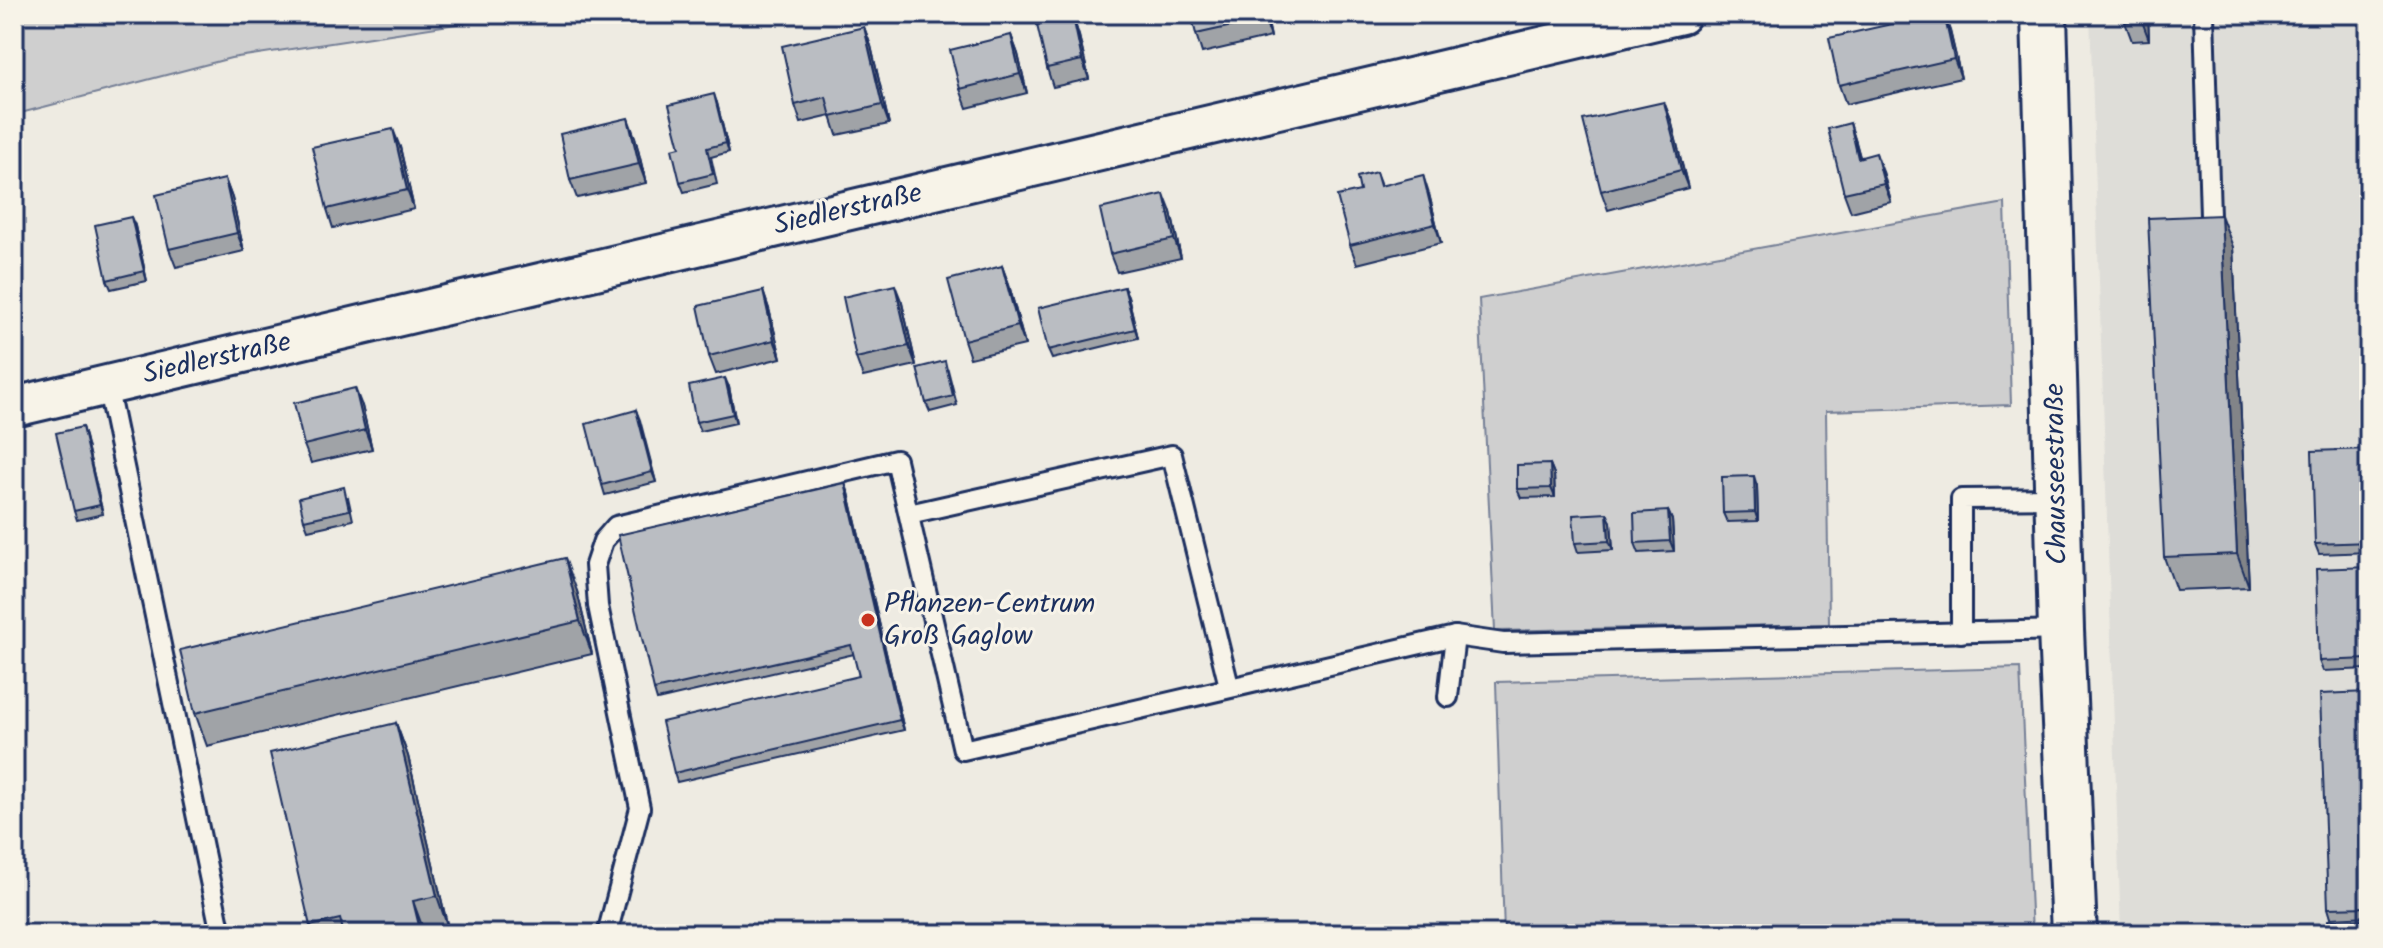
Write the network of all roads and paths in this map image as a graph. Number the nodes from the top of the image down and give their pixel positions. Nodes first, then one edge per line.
1 (1681, 14) edge
2 (2044, 14) edge
3 (2204, 14) edge
4 (2210, 216) edge
5 (107, 385) junction
6 (14, 407) edge
7 (2057, 498) junction
8 (909, 514) junction
9 (2061, 630) junction
10 (1961, 633) junction
11 (1455, 636) junction
12 (1229, 686) junction
13 (1448, 697) dead end
14 (221, 934) edge
15 (607, 934) edge
16 (2074, 934) edge

1 - 5 street, Siedlerstraße
2 - 7 main road, Chausseestraße
3 - 4 lane
5 - 6 street, Siedlerstraße
5 - 14 lane
7 - 9 main road, Chausseestraße
7 - 10 lane
8 - 12 lane
8 - 12 lane
8 - 15 lane
9 - 10 lane
9 - 16 main road, Chausseestraße
10 - 11 lane
11 - 12 lane
11 - 13 lane

